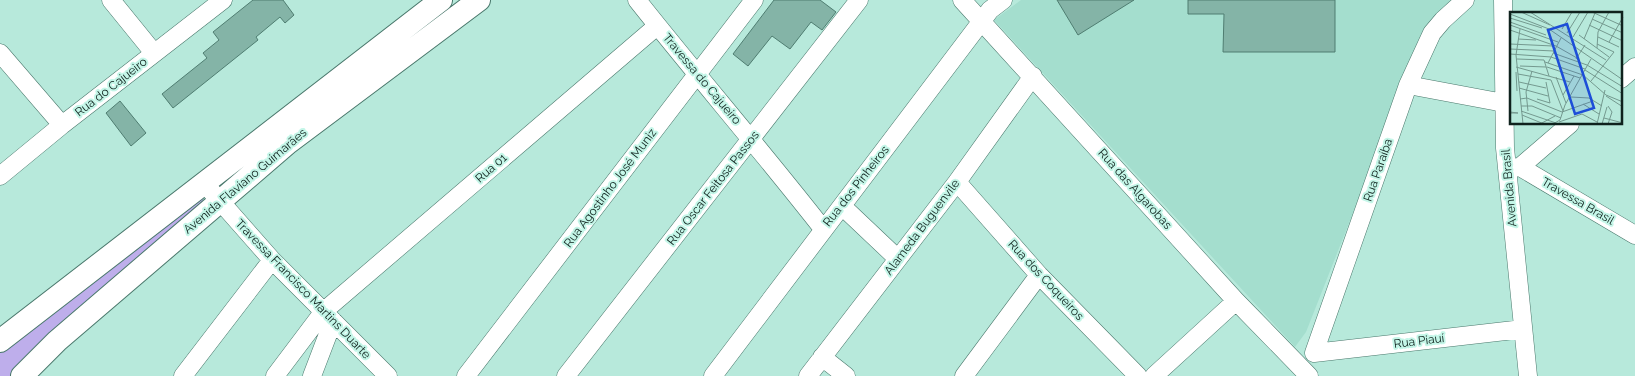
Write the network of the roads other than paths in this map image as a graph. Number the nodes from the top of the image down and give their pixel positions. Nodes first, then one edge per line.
1 (111, 0) edge
2 (223, 0) edge
3 (441, 0) edge
4 (479, 0) edge
5 (637, 0) edge
6 (754, 0) edge
7 (859, 0) edge
8 (962, 0) edge
9 (1003, 0) edge
10 (1465, 0) edge
11 (1503, 0) edge
12 (981, 22) junction
13 (657, 26) junction
14 (0, 53) edge
15 (154, 53) junction
16 (1635, 67) edge
17 (696, 74) junction
18 (1033, 76) junction
19 (1622, 78) edge
20 (1408, 85) junction
21 (1504, 103) junction
22 (62, 125) junction
23 (1569, 125) edge
24 (752, 139) junction
25 (1514, 168) junction
26 (0, 176) edge
27 (957, 182) junction
28 (204, 184) junction
29 (219, 202) junction
30 (842, 206) junction
31 (823, 228) junction
32 (1635, 235) edge
33 (898, 259) junction
34 (272, 260) junction
35 (1039, 275) junction
36 (1236, 301) junction
37 (329, 316) junction
38 (1523, 329) junction
39 (0, 341) edge
40 (1314, 353) junction
41 (822, 357) junction
42 (1304, 370) edge
43 (965, 375) edge
44 (22, 376) edge
45 (183, 376) edge
46 (275, 376) edge
47 (312, 376) edge
48 (388, 376) edge
49 (466, 376) edge
50 (566, 376) edge
51 (713, 376) edge
52 (808, 376) edge
53 (846, 376) edge
54 (1138, 376) edge
55 (1154, 376) edge
56 (1528, 376) edge

1 - 15 street
2 - 15 street, Rua do Cajueiro
3 - 28 main road, Avenida Flaviano Guimarães
4 - 29 main road, Avenida Flaviano Guimarães
5 - 13 street, Travessa do Cajueiro
6 - 17 street, Rua Agostinho José Muniz
7 - 24 street, Rua Oscar Feitosa Passos
8 - 12 street, Rua das Algarobas
9 - 12 street, Rua dos Pinheiros
10 - 20 street, Rua Paraíba
11 - 21 street, Avenida Brasil
12 - 18 street, Rua das Algarobas
12 - 30 street, Rua dos Pinheiros
13 - 17 street, Travessa do Cajueiro
13 - 37 street, Rua 01
14 - 22 street
15 - 22 street, Rua do Cajueiro
16 - 19 street
17 - 24 street, Travessa do Cajueiro
17 - 49 street, Rua Agostinho José Muniz
18 - 27 street, Alameda Buguenvile
18 - 36 street, Rua das Algarobas
20 - 21 street
20 - 40 street, Rua Paraíba
21 - 25 street, Avenida Brasil
22 - 26 street, Rua do Cajueiro
23 - 25 street
24 - 31 street, Travessa do Cajueiro
24 - 50 street, Rua Oscar Feitosa Passos
25 - 32 street, Travessa Brasil
25 - 38 street, Avenida Brasil
27 - 33 street, Alameda Buguenvile
27 - 35 street, Rua dos Coqueiros
28 - 29 street, Travessa Francisco Martins Duarte
28 - 39 main road, Avenida Flaviano Guimarães
29 - 34 street, Travessa Francisco Martins Duarte
29 - 44 main road, Avenida Flaviano Guimarães
30 - 31 street, Rua dos Pinheiros
30 - 33 street
31 - 51 street, Rua dos Pinheiros
33 - 41 street, Alameda Buguenvile
34 - 37 street, Travessa Francisco Martins Duarte
34 - 45 street
35 - 43 street
35 - 54 street, Rua dos Coqueiros
36 - 42 street, Rua das Algarobas
36 - 55 street
37 - 46 street, Rua 01
37 - 47 street
37 - 48 street, Travessa Francisco Martins Duarte
38 - 40 street, Rua Piauí
38 - 56 street, Avenida Brasil
40 - 42 street
41 - 52 street, Alameda Buguenvile
41 - 53 street

